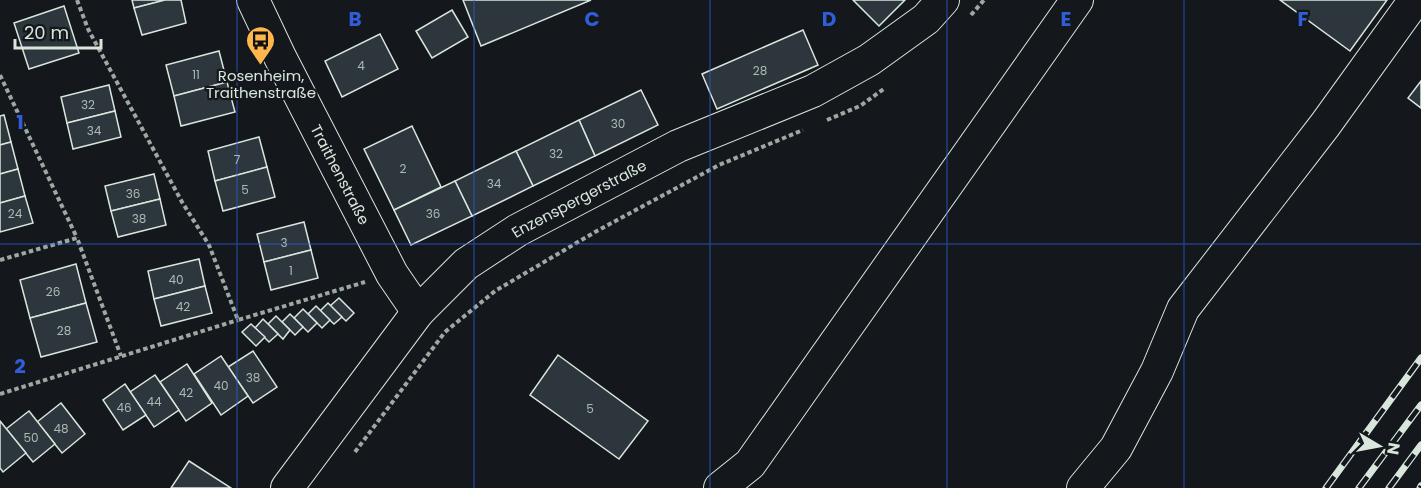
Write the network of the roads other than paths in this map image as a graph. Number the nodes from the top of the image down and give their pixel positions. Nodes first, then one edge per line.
1 (253, 0) edge
2 (1077, 0) edge
3 (1415, 0) edge
4 (954, 10) edge
5 (418, 312) junction
6 (287, 488) edge
7 (720, 488) edge
8 (1083, 488) edge

1 - 5 street, Traithenstraße
2 - 7 street
3 - 8 street
4 - 5 street, Enzenspergerstraße
5 - 6 street, Enzenspergerstraße

